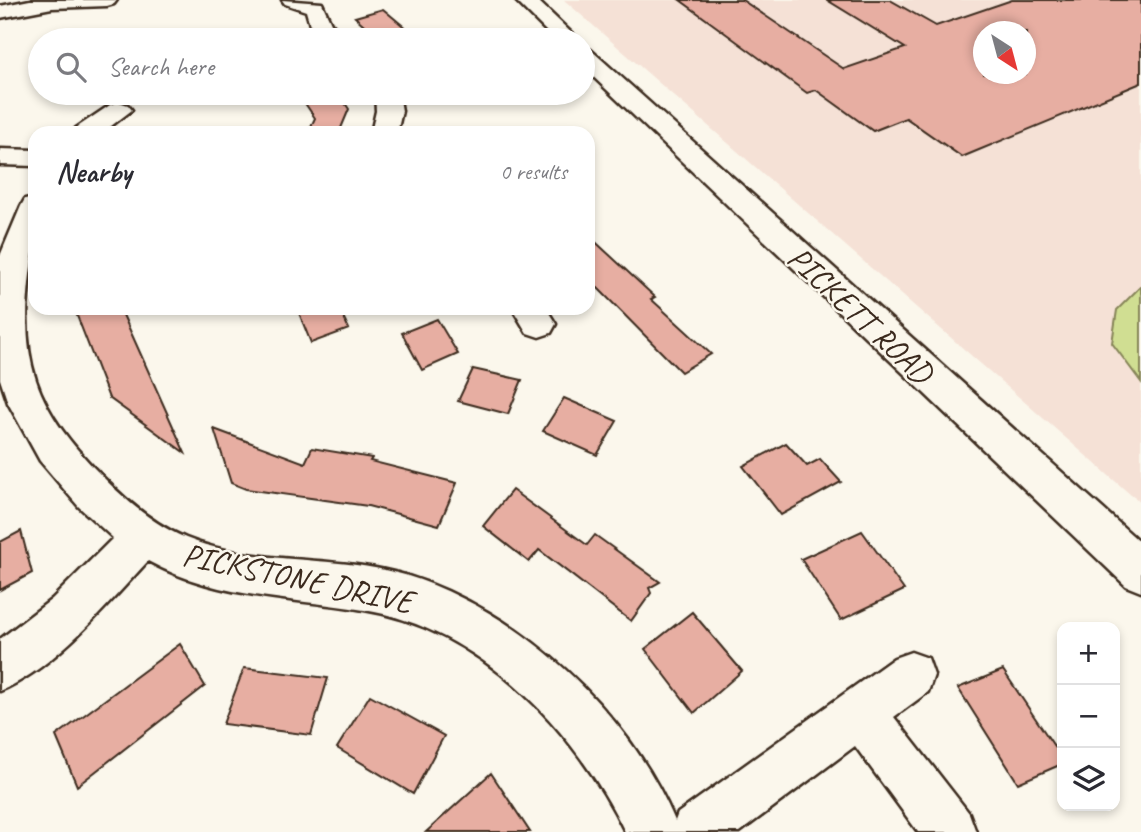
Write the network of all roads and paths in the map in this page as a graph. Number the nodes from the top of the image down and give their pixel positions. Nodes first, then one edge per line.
1 (107, 0) edge
2 (292, 0) edge
3 (525, 0) edge
4 (0, 12) edge
5 (324, 28) edge
6 (555, 28) edge
7 (595, 66) edge
8 (388, 105) edge
9 (119, 110) dead end
10 (95, 126) edge
11 (386, 126) edge
12 (0, 158) edge
13 (28, 158) edge
14 (28, 222) edge
15 (16, 287) edge
16 (142, 537) junction
17 (1141, 571) edge
18 (0, 668) edge
19 (911, 675) dead end
20 (861, 713) junction
21 (653, 832) edge
22 (697, 832) edge
23 (950, 832) edge

1 - 4 street
2 - 5 street
3 - 6 street
7 - 17 street, PICKETT ROAD
8 - 11 street
9 - 10 street
12 - 13 street
14 - 15 street, PICKSTONE DRIVE
15 - 16 street, PICKSTONE DRIVE
16 - 18 street
16 - 21 street, PICKSTONE DRIVE
19 - 20 street
20 - 22 street
20 - 23 street

